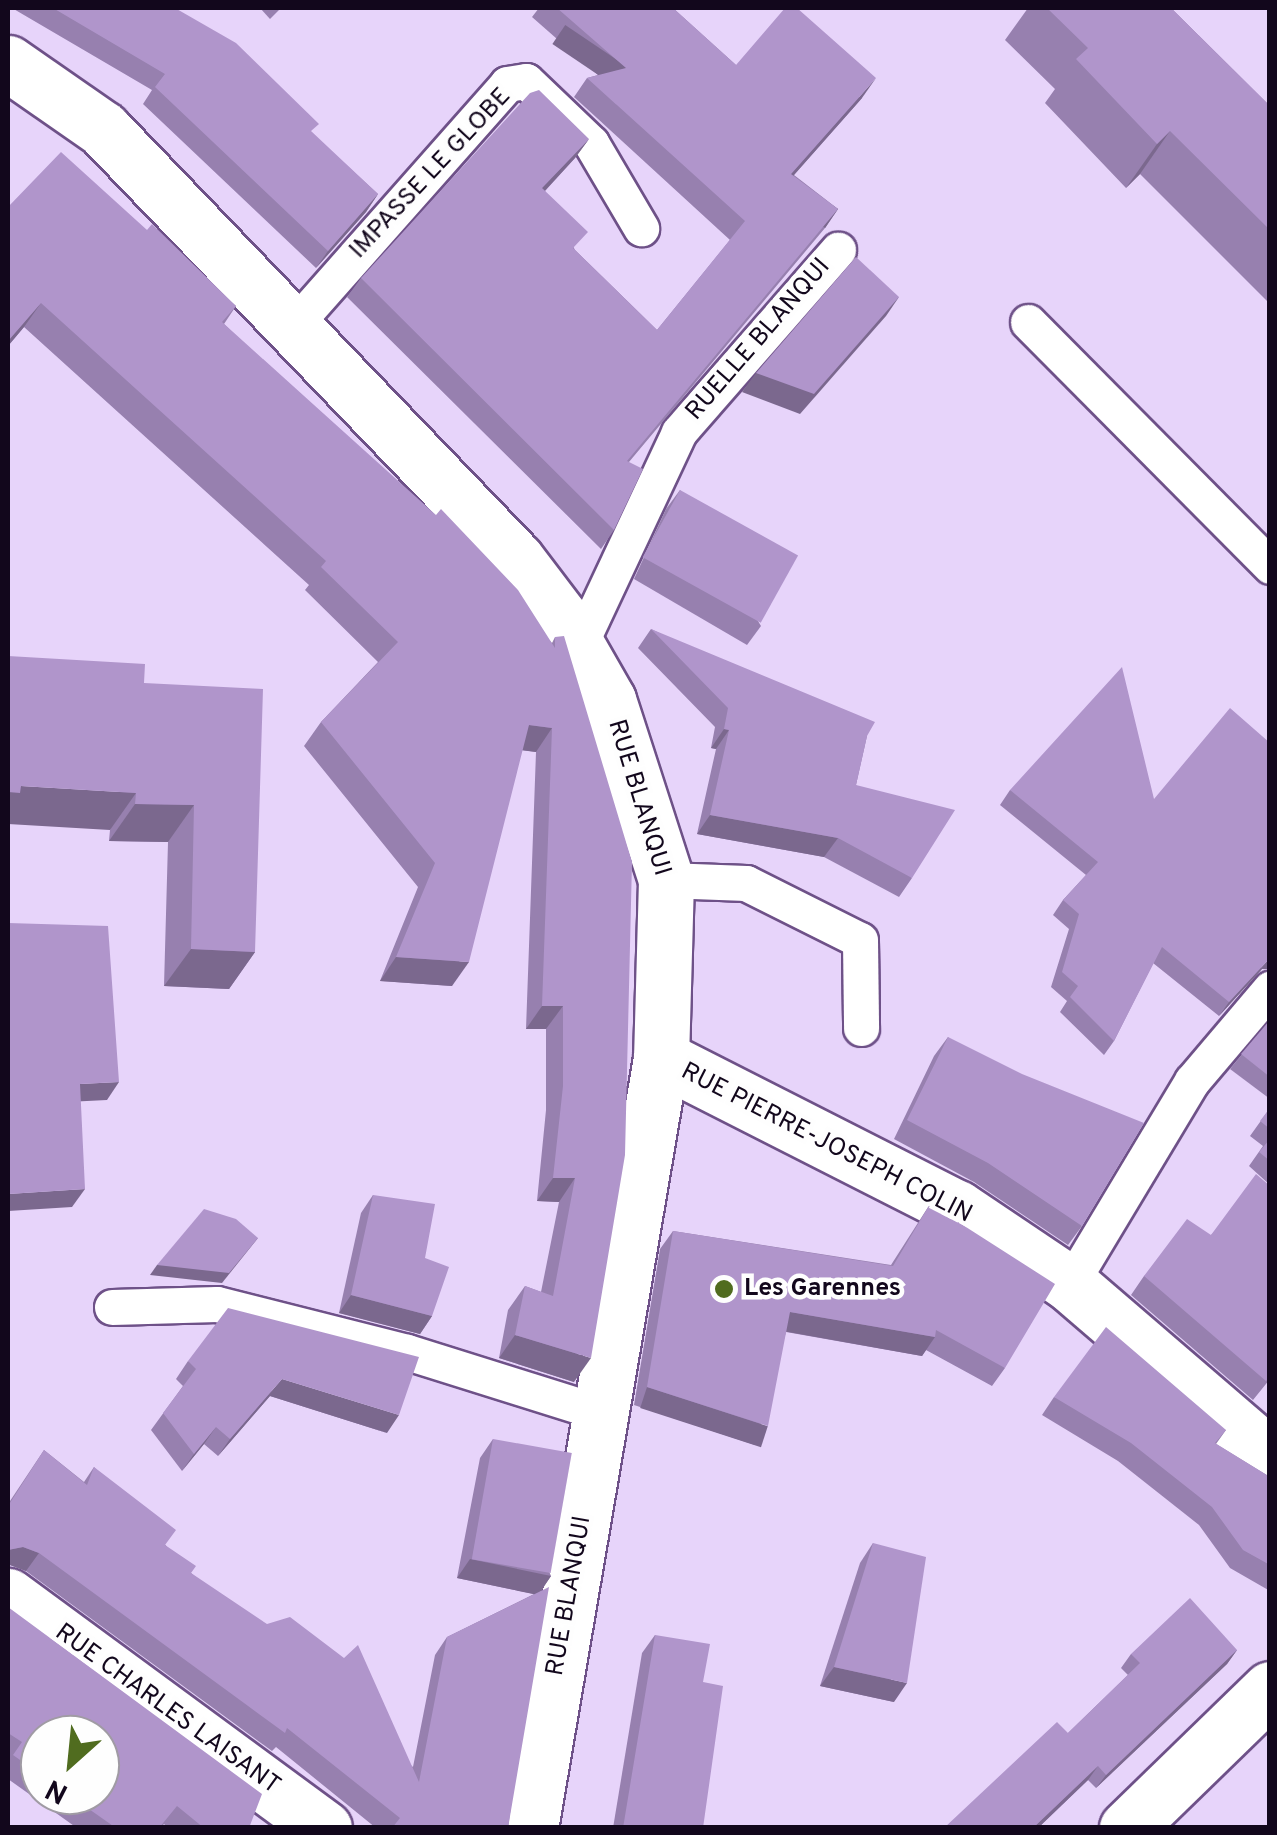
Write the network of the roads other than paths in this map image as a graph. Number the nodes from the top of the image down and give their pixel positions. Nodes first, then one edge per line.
1 (8, 63) edge
2 (641, 228) dead end
3 (838, 250) dead end
4 (1028, 322) dead end
5 (294, 324) junction
6 (1270, 566) edge
7 (578, 648) junction
8 (666, 880) junction
9 (1270, 990) edge
10 (861, 1028) dead end
11 (661, 1058) junction
12 (1070, 1284) junction
13 (112, 1307) dead end
14 (602, 1412) junction
15 (1270, 1456) edge
16 (8, 1596) edge
17 (1270, 1689) edge
18 (292, 1816) edge
19 (530, 1828) edge
20 (1127, 1828) edge

1 - 5 street, RUE BLANQUI
2 - 5 lane, IMPASSE LE GLOBE
3 - 7 lane, RUELLE BLANQUI
4 - 6 lane
5 - 7 street, RUE BLANQUI
7 - 8 street, RUE BLANQUI
8 - 10 lane
8 - 11 street, RUE BLANQUI
9 - 12 lane
11 - 12 street, RUE PIERRE-JOSEPH COLIN
11 - 14 street, RUE BLANQUI
12 - 15 street, RUE PIERRE-JOSEPH COLIN
13 - 14 lane
14 - 19 street, RUE BLANQUI
16 - 18 street, RUE CHARLES LAISANT
17 - 20 street

